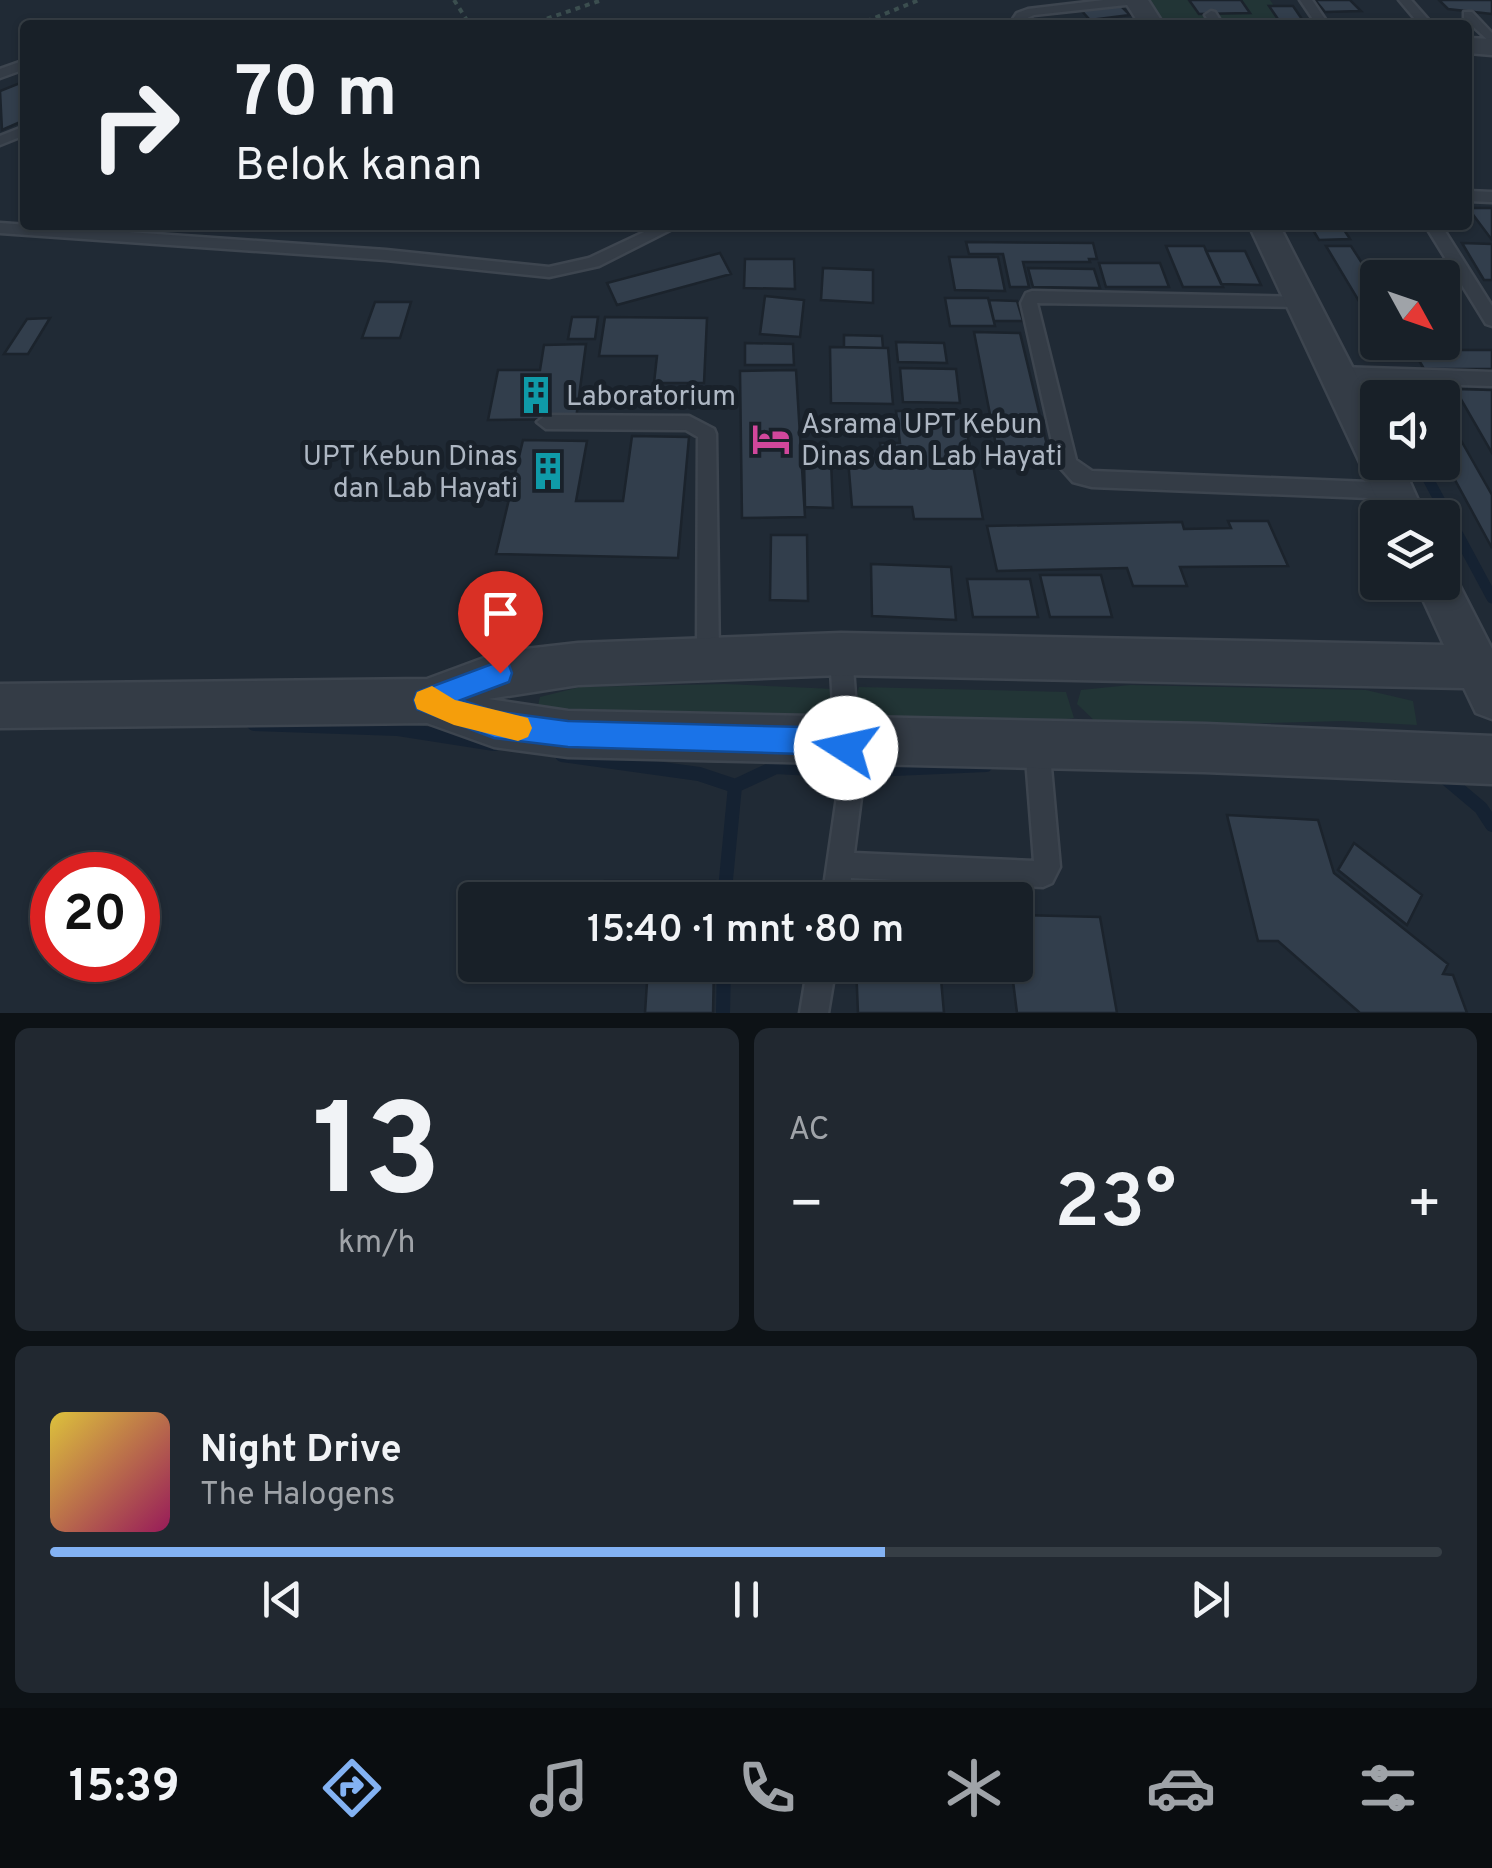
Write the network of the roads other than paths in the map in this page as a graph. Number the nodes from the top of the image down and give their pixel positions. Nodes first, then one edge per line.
1 (1136, 0) edge
2 (1405, 0) edge
3 (1468, 14) dead end
4 (1018, 20) edge
5 (1423, 20) edge
6 (1492, 43) edge
7 (30, 230) edge
8 (661, 230) edge
9 (1267, 230) edge
10 (1436, 230) edge
11 (1472, 288) junction
12 (1492, 288) edge
13 (1303, 300) junction
14 (1492, 320) edge
15 (1340, 374) junction
16 (1492, 379) edge
17 (546, 422) dead end
18 (1390, 482) edge
19 (1445, 600) edge
20 (841, 654) junction
21 (708, 659) junction
22 (1484, 682) edge
23 (427, 700) junction
24 (0, 706) edge
25 (846, 745) junction
26 (1037, 745) junction
27 (1492, 760) edge
28 (842, 864) junction
29 (838, 882) edge
30 (819, 982) edge
31 (814, 1013) edge

1 - 4 lane
2 - 5 lane
3 - 6 lane
7 - 8 lane
9 - 13 street
10 - 11 lane
11 - 12 lane
11 - 14 lane
13 - 15 street
13 - 18 lane
15 - 16 lane
15 - 18 street
17 - 21 lane
19 - 22 street
20 - 21 street
20 - 22 street
20 - 25 lane
21 - 23 street
23 - 24 street
23 - 25 street
25 - 26 street
25 - 28 lane
26 - 27 street
26 - 28 lane
28 - 29 lane
30 - 31 lane

